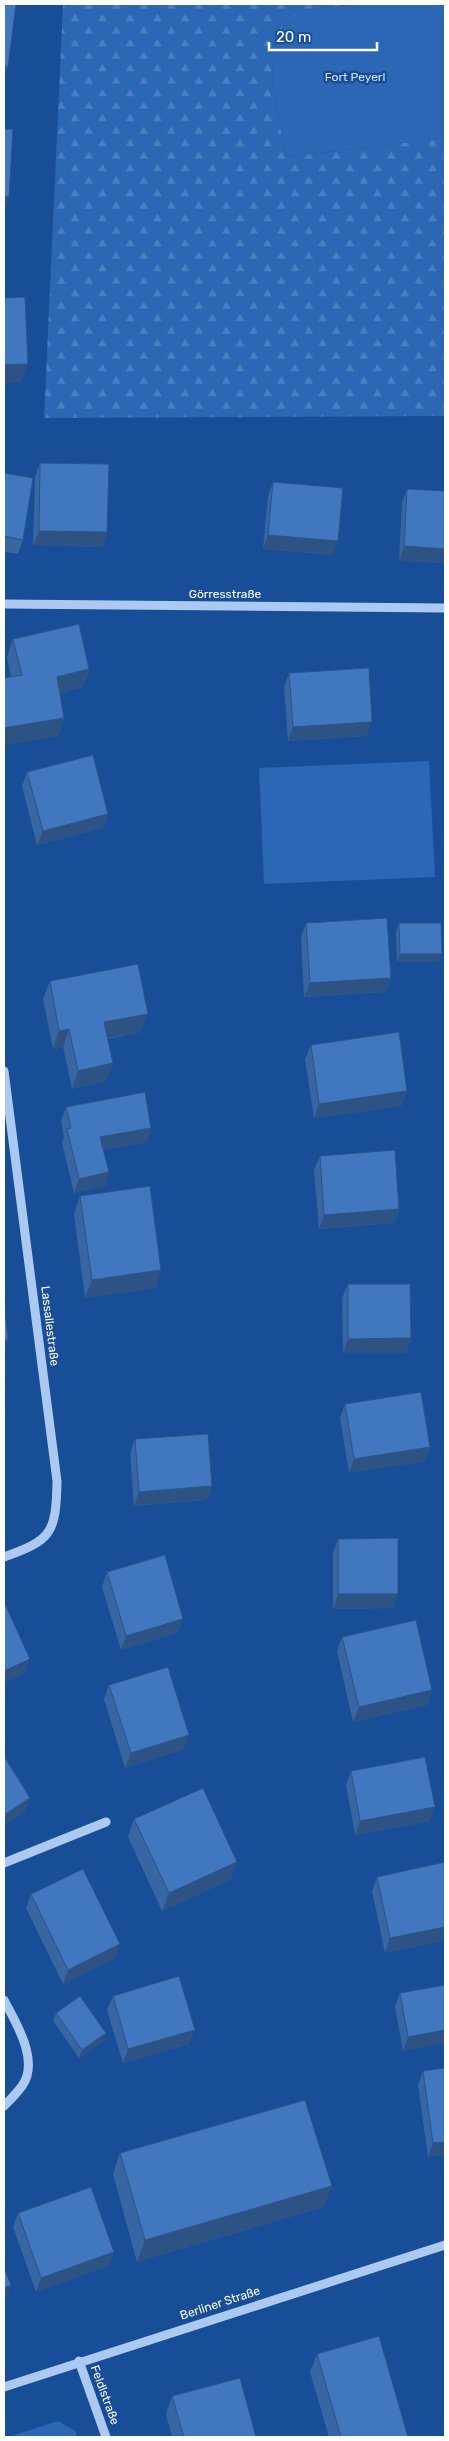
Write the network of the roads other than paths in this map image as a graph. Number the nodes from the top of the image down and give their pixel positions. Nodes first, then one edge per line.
1 (4, 604) edge
2 (445, 608) edge
3 (4, 1071) edge
4 (4, 1557) edge
5 (106, 1822) dead end
6 (4, 1862) edge
7 (4, 2000) edge
8 (4, 2106) edge
9 (445, 2245) edge
10 (79, 2361) junction
11 (4, 2387) edge
12 (106, 2437) edge

1 - 2 street, Görresstraße
3 - 4 street, Lassallestraße
5 - 6 street
7 - 8 street
9 - 10 street, Berliner Straße
10 - 11 street, Berliner Straße
10 - 12 street, Feldlstraße

